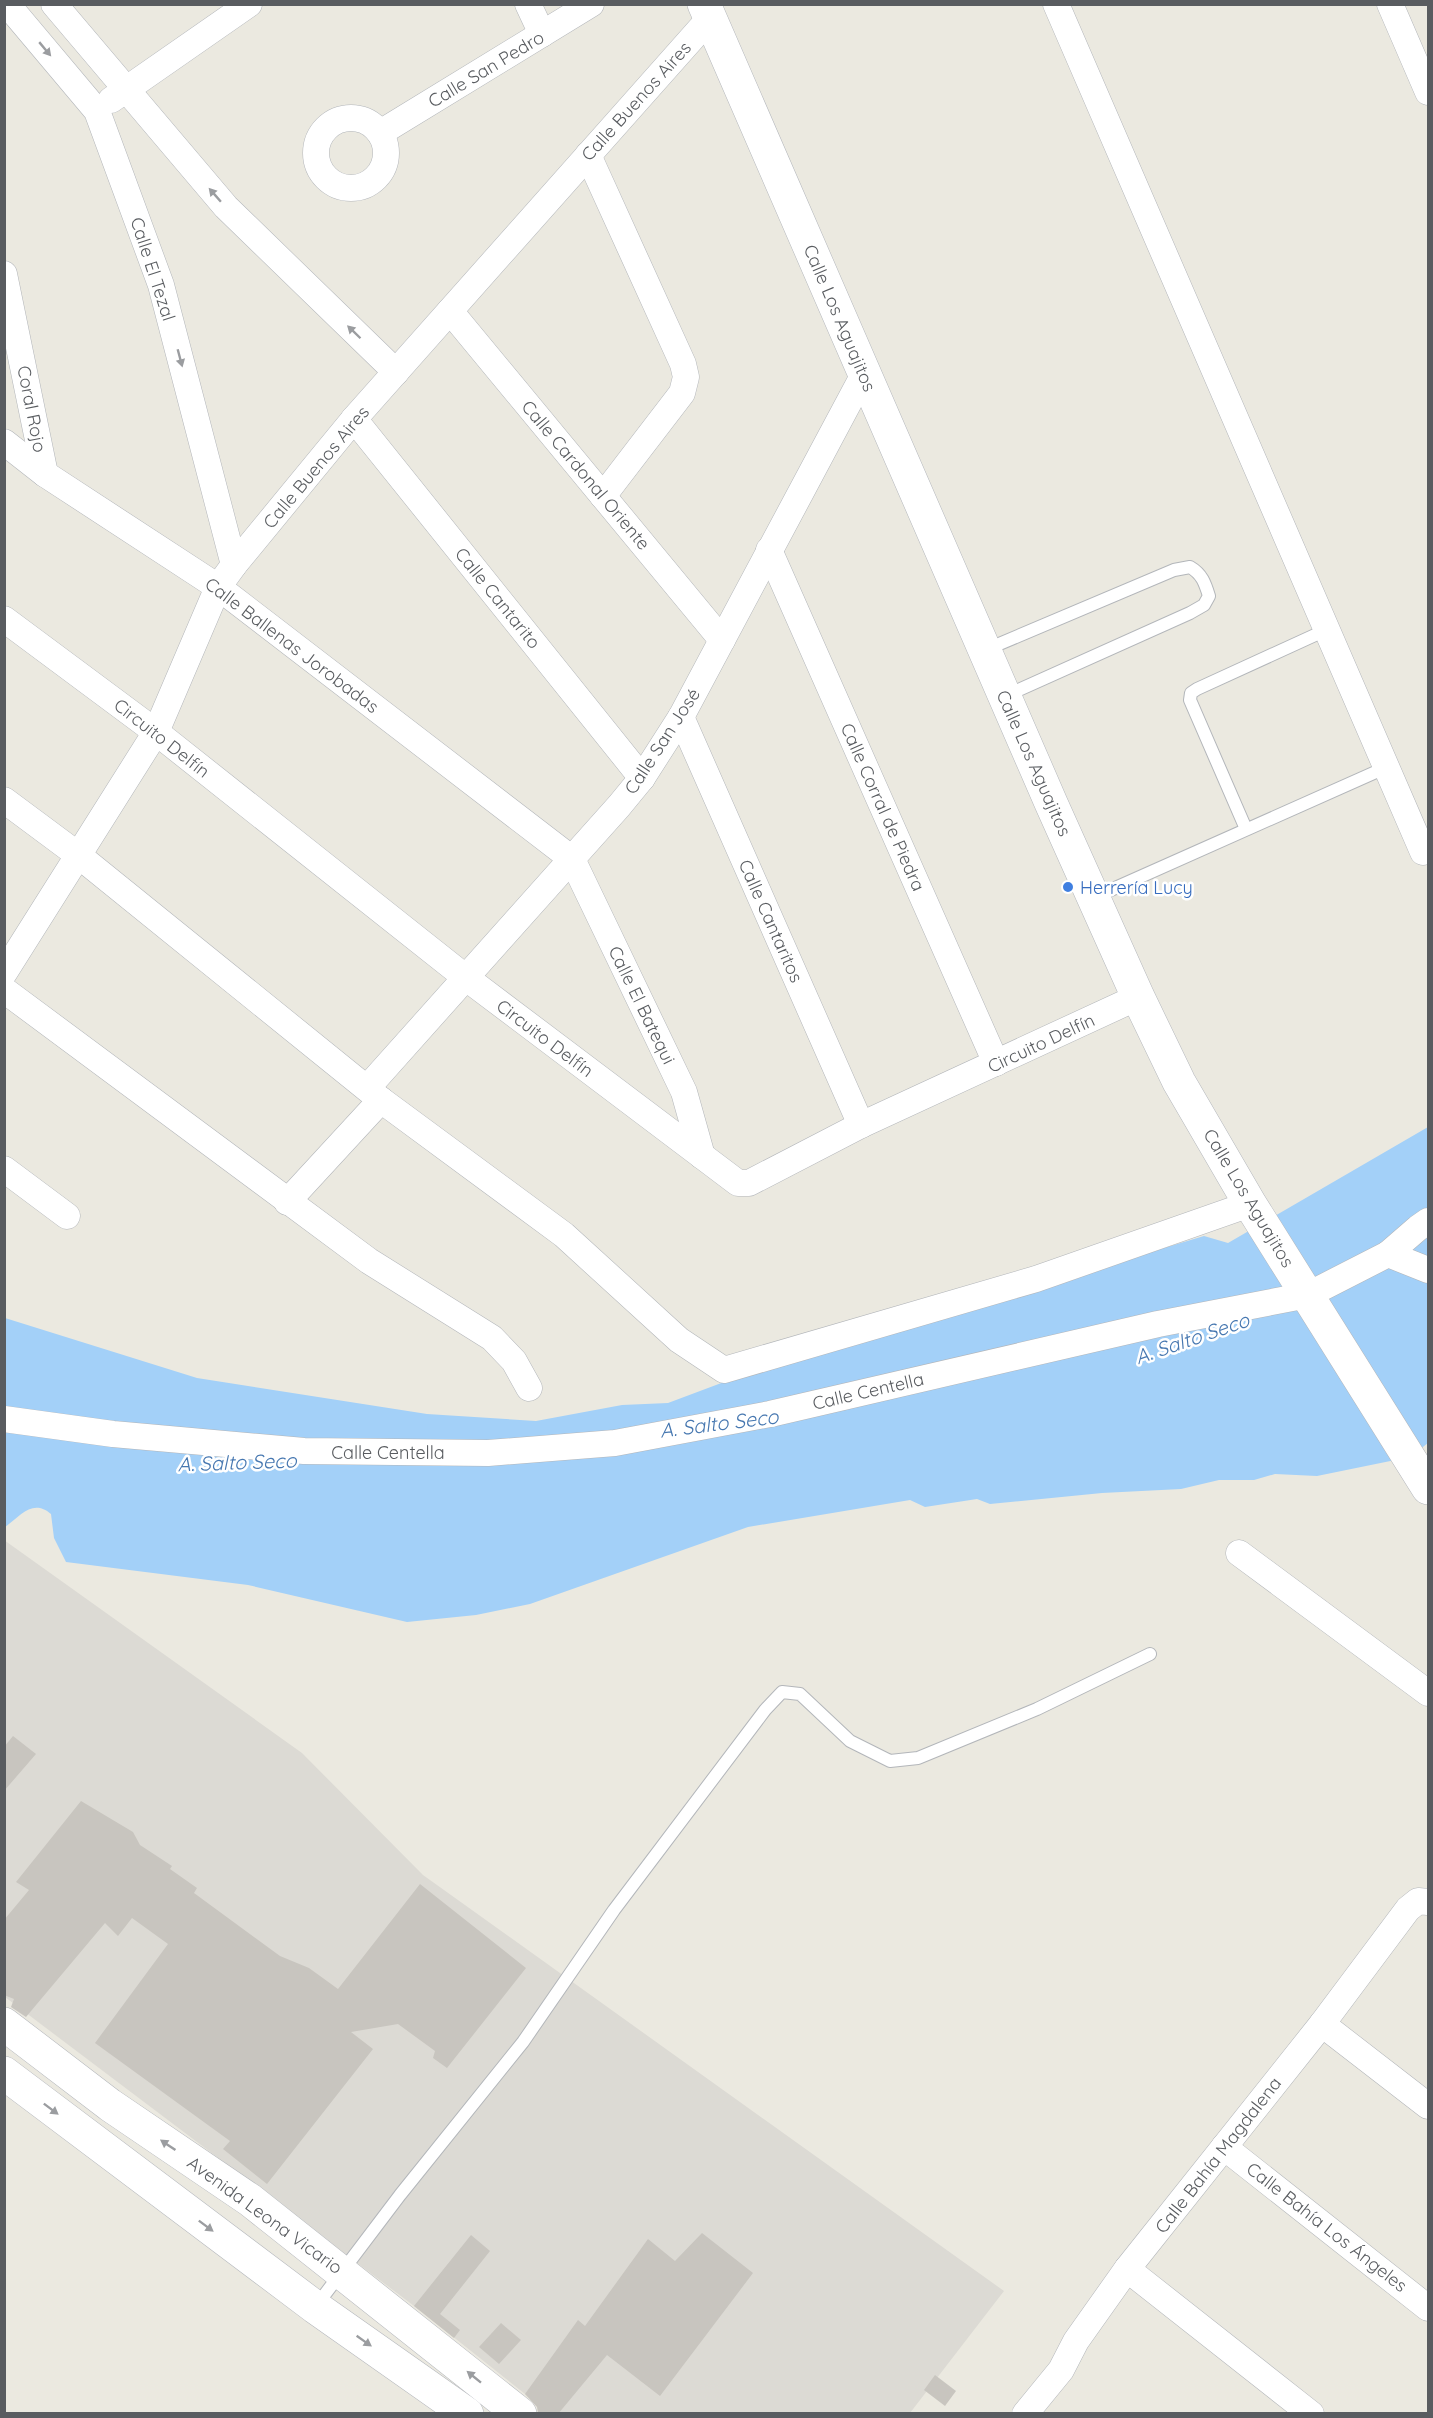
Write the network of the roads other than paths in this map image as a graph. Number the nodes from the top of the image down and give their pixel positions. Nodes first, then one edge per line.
1 (7, 4) edge
2 (54, 4) edge
3 (249, 4) edge
4 (528, 4) edge
5 (591, 4) edge
6 (1056, 4) edge
7 (1390, 4) edge
8 (707, 11) edge
9 (542, 34) junction
10 (124, 89) junction
11 (1428, 92) edge
12 (97, 111) junction
13 (380, 133) dead end
14 (588, 155) junction
15 (4, 274) edge
16 (450, 311) junction
17 (396, 372) junction
18 (864, 374) junction
19 (354, 419) junction
20 (4, 442) edge
21 (45, 474) junction
22 (603, 495) junction
23 (769, 550) junction
24 (234, 565) junction
25 (218, 587) junction
26 (4, 619) edge
27 (1326, 630) junction
28 (722, 640) junction
29 (984, 650) junction
30 (1004, 696) junction
31 (681, 717) junction
32 (156, 732) junction
33 (1387, 767) junction
34 (642, 778) junction
35 (4, 800) edge
36 (1246, 829) junction
37 (1423, 852) dead end
38 (78, 855) junction
39 (572, 859) junction
40 (1094, 897) junction
41 (4, 973) edge
42 (465, 977) junction
43 (4, 990) edge
44 (1138, 997) junction
45 (996, 1063) junction
46 (374, 1093) junction
47 (861, 1125) junction
48 (702, 1156) junction
49 (4, 1169) edge
50 (287, 1202) junction
51 (1250, 1204) junction
52 (67, 1216) dead end
53 (1428, 1221) edge
54 (1388, 1254) junction
55 (1428, 1270) edge
56 (1308, 1295) junction
57 (529, 1388) dead end
58 (4, 1419) edge
59 (1428, 1488) edge
60 (1239, 1553) dead end
61 (1150, 1654) dead end
62 (1428, 1693) edge
63 (1423, 1901) edge
64 (4, 2024) edge
65 (1322, 2024) junction
66 (4, 2073) edge
67 (1428, 2106) edge
68 (1224, 2147) junction
69 (1127, 2270) junction
70 (343, 2272) junction
71 (315, 2307) junction
72 (1428, 2308) edge
73 (1036, 2410) edge
74 (467, 2414) edge
75 (520, 2414) edge
76 (1311, 2414) edge

1 -> 12 street, Calle El Tezal
2 - 10 street
3 - 10 street
4 - 9 street
5 - 9 street, Calle San Pedro
6 - 27 street
7 - 11 street
8 - 14 street, Calle Buenos Aires
8 - 18 street, Calle Los Aguajitos
9 - 13 street, Calle San Pedro
10 - 12 street
17 -> 10 street
12 -> 24 street, Calle El Tezal
14 - 16 street, Calle Buenos Aires
14 - 22 street
15 - 21 street, Coral Rojo
16 - 17 street, Calle Buenos Aires
16 - 22 street, Calle Cardonal Oriente
17 - 19 street, Calle Buenos Aires
18 - 23 street, Calle San José
18 - 29 street, Calle Los Aguajitos
19 - 24 street, Calle Buenos Aires
19 - 34 street, Calle Cantarito
20 - 21 street, Calle Ballenas Jorobadas
21 - 25 street, Calle Ballenas Jorobadas
22 - 28 street, Calle Cardonal Oriente
23 - 28 street, Calle San José
23 - 45 street, Calle Corral de Piedra
24 - 25 street, Calle Buenos Aires
25 - 32 street, Calle Buenos Aires
25 - 39 street, Calle Ballenas Jorobadas
26 - 32 street, Circuito Delfín
27 - 33 street
27 - 36 lane
28 - 31 street, Calle San José
29 - 30 street, Calle Los Aguajitos
29 - 30 lane
30 - 40 street, Calle Los Aguajitos
31 - 34 street, Calle San José
31 - 47 street, Calle Cantaritos
32 - 38 street, Calle Buenos Aires
32 - 42 street, Circuito Delfín
33 - 36 lane
33 - 37 street
34 - 39 street, Calle San José
35 - 38 street
36 - 40 lane
38 - 41 street, Calle Buenos Aires
38 - 46 street
39 - 42 street, Calle San José
39 - 48 street, Calle El Batequi
40 - 44 street, Calle Los Aguajitos
42 - 46 street, Calle San José
42 - 48 street, Circuito Delfín
43 - 50 street
44 - 45 street, Circuito Delfín
44 - 51 street, Calle Los Aguajitos
45 - 47 street, Circuito Delfín
46 - 50 street, Calle San José
46 - 51 street
47 - 48 street, Circuito Delfín
49 - 52 street
50 - 57 street
51 - 56 street, Calle Los Aguajitos
53 - 54 street, Calle Centella
54 - 55 street
54 - 56 street, Calle Centella
56 - 58 street, Calle Centella
56 - 59 street, Calle Los Aguajitos
60 - 62 street
61 - 70 lane
63 - 65 street, Calle Bahía Magdalena
70 -> 64 street, Avenida Leona Vicario
65 - 67 street
65 - 68 street, Calle Bahía Magdalena
66 -> 71 street
68 - 69 street, Calle Bahía Magdalena
68 - 72 street, Calle Bahía Los Ángeles
69 - 73 street, Calle Bahía Magdalena
69 - 76 street
70 - 71 lane
75 -> 70 street, Avenida Leona Vicario
71 -> 74 street

